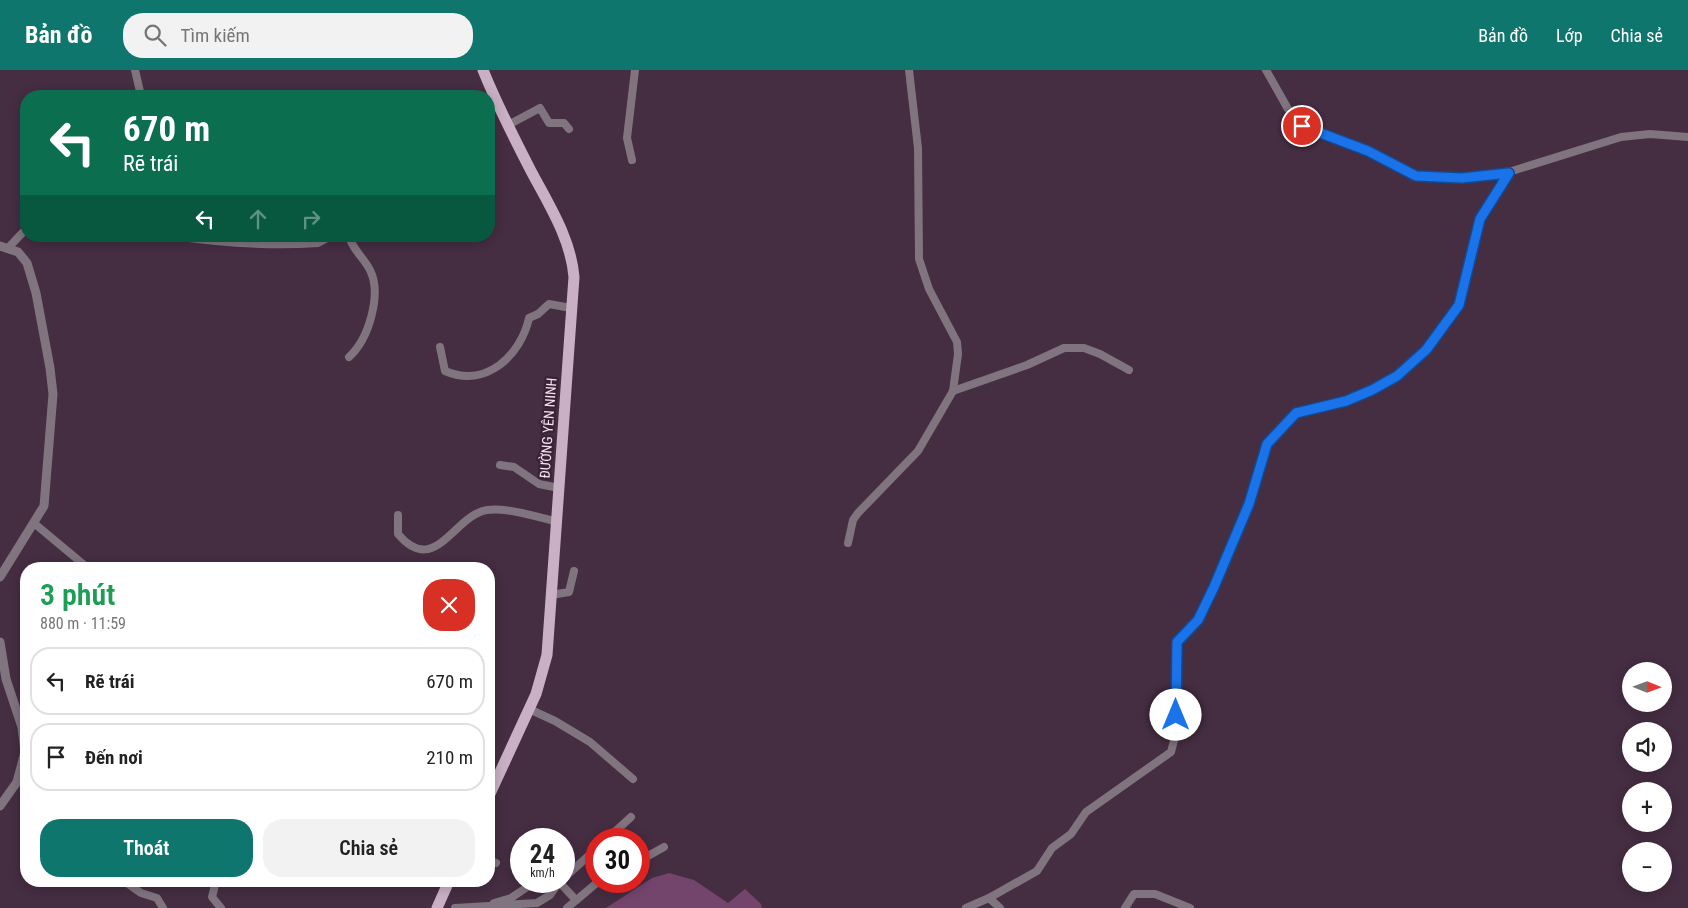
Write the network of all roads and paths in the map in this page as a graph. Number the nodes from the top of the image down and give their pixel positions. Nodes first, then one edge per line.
1 (135, 70) edge
2 (483, 70) edge
3 (635, 70) edge
4 (909, 70) edge
5 (1266, 70) edge
6 (139, 90) edge
7 (488, 90) edge
8 (495, 109) edge
9 (508, 125) junction
10 (569, 129) dead end
11 (1688, 137) edge
12 (632, 160) dead end
13 (1509, 173) junction
14 (20, 234) edge
15 (224, 242) edge
16 (320, 242) edge
17 (351, 242) edge
18 (5, 247) edge
19 (571, 308) junction
20 (440, 348) dead end
21 (350, 357) dead end
22 (1129, 370) dead end
23 (953, 391) junction
24 (500, 465) dead end
25 (559, 488) junction
26 (398, 515) dead end
27 (555, 521) junction
28 (35, 524) junction
29 (848, 543) dead end
30 (81, 562) edge
31 (574, 571) dead end
32 (0, 577) edge
33 (551, 595) junction
34 (0, 642) edge
35 (529, 709) junction
36 (20, 724) edge
37 (20, 771) edge
38 (633, 779) dead end
39 (495, 783) edge
40 (0, 806) edge
41 (631, 817) dead end
42 (619, 828) edge
43 (664, 847) dead end
44 (650, 855) edge
45 (585, 859) edge
46 (575, 868) edge
47 (132, 887) edge
48 (214, 887) edge
49 (446, 887) edge
50 (518, 893) edge
51 (551, 893) edge
52 (571, 893) edge
53 (585, 893) edge
54 (989, 898) junction
55 (576, 900) junction
56 (478, 907) edge
57 (163, 908) edge
58 (221, 908) edge
59 (437, 908) edge
60 (455, 908) edge
61 (567, 908) edge
62 (966, 908) edge
63 (1000, 908) edge
64 (1125, 908) edge
65 (1190, 908) edge

1 - 6 street
2 - 7 main road, ĐƯỜNG YÊN NINH
3 - 12 street
4 - 23 street
5 - 13 street
8 - 9 main road, ĐƯỜNG YÊN NINH
9 - 10 street
9 - 19 main road, ĐƯỜNG YÊN NINH
11 - 13 street
13 - 54 street
14 - 18 street
15 - 16 street
17 - 21 street
18 - 28 street
19 - 20 street
19 - 25 main road, ĐƯỜNG YÊN NINH
22 - 23 street
23 - 29 street
24 - 25 street
25 - 27 main road, ĐƯỜNG YÊN NINH
26 - 27 street
27 - 33 main road, ĐƯỜNG YÊN NINH
28 - 30 street
28 - 32 street
31 - 33 street
33 - 35 main road, ĐƯỜNG YÊN NINH
34 - 36 street
35 - 38 street
35 - 39 main road, ĐƯỜNG YÊN NINH
37 - 40 street
41 - 42 street
43 - 44 street
45 - 46 street
47 - 57 street
48 - 58 street
49 - 59 main road
50 - 56 street
51 - 56 street
52 - 55 street
53 - 55 street
54 - 62 street
54 - 63 street
55 - 61 street
56 - 60 street
64 - 65 street

